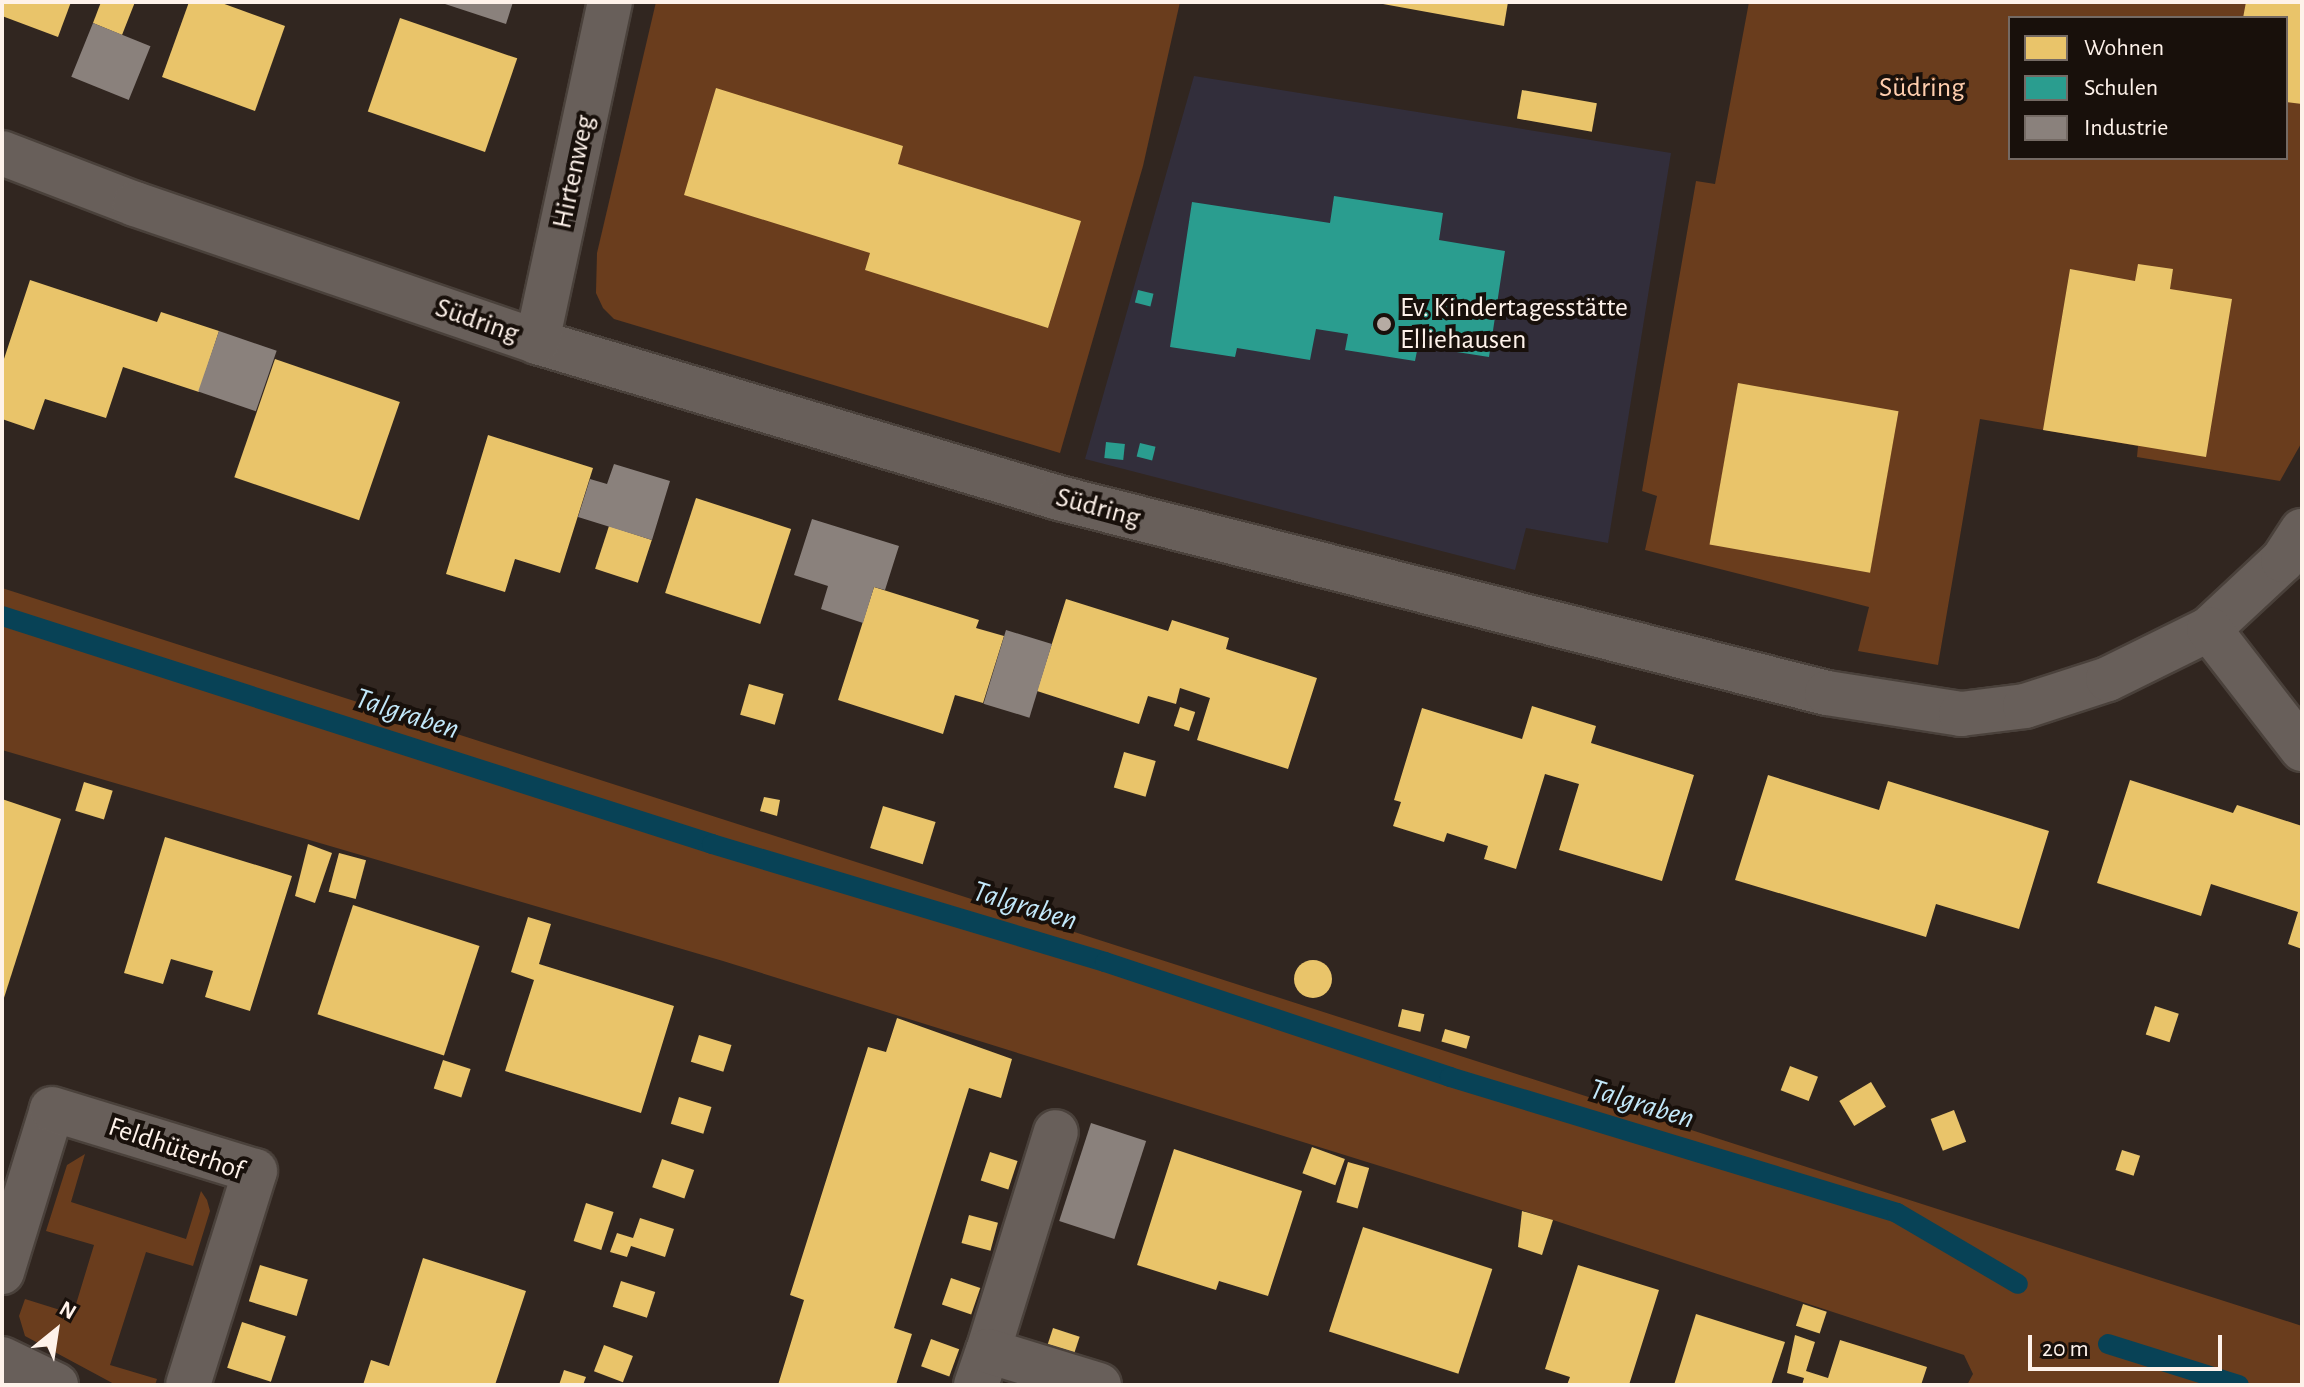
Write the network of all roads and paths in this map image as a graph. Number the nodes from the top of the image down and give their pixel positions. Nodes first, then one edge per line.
1 (610, 2) edge
2 (2, 153) edge
3 (537, 342) junction
4 (2302, 531) edge
5 (2209, 629) junction
6 (2302, 749) edge
7 (1056, 1132) dead end
8 (2, 1272) edge
9 (2, 1359) edge
10 (982, 1368) edge
11 (56, 1385) edge
12 (188, 1385) edge
13 (1099, 1385) edge

1 - 3 street, Hirtenweg
2 - 3 street, Südring
3 - 5 street, Südring
4 - 5 street, Südring
5 - 6 street
7 - 10 street
8 - 12 street, Feldhüterhof
9 - 11 street
10 - 13 street

